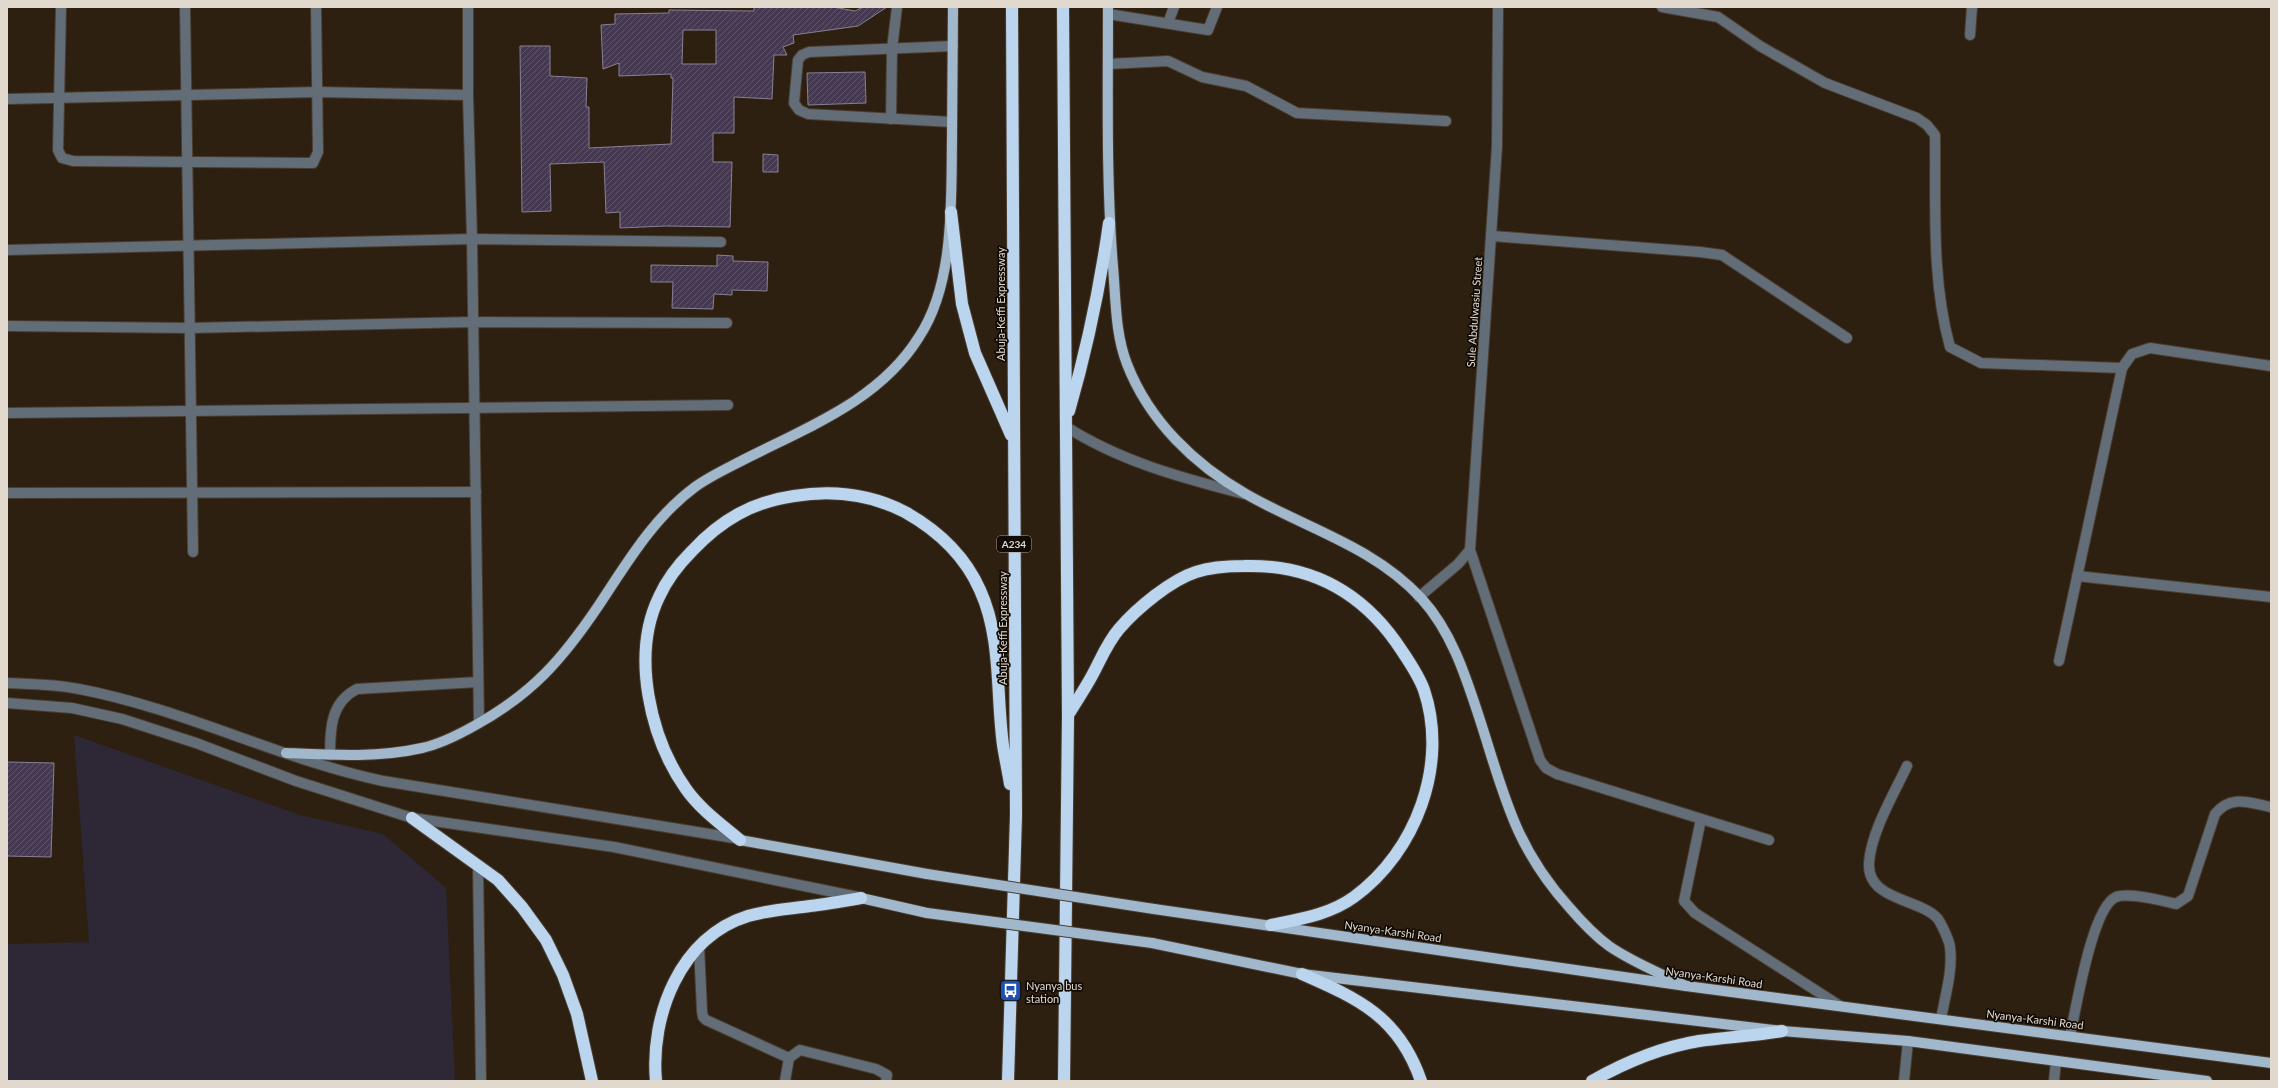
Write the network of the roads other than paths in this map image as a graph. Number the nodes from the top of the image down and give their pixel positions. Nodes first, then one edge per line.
1 (61, 7) edge
2 (186, 7) edge
3 (316, 7) edge
4 (468, 7) edge
5 (897, 7) edge
6 (953, 7) edge
7 (1012, 7) edge
8 (1063, 7) edge
9 (1174, 7) edge
10 (1217, 7) edge
11 (1498, 7) edge
12 (1662, 7) edge
13 (1972, 7) edge
14 (1108, 10) edge
15 (1168, 23) junction
16 (1970, 35) dead end
17 (953, 46) junction
18 (892, 49) junction
19 (1108, 64) junction
20 (318, 92) junction
21 (185, 94) junction
22 (468, 95) junction
23 (60, 97) junction
24 (7, 99) edge
25 (891, 119) junction
26 (1446, 121) dead end
27 (952, 122) junction
28 (187, 162) junction
29 (950, 212) junction
30 (1109, 223) junction
31 (1492, 236) junction
32 (472, 239) junction
33 (722, 242) dead end
34 (189, 246) junction
35 (7, 250) edge
36 (473, 322) junction
37 (727, 323) dead end
38 (7, 326) edge
39 (190, 328) junction
40 (1847, 338) dead end
41 (2271, 366) edge
42 (2122, 368) junction
43 (728, 405) dead end
44 (474, 408) junction
45 (191, 409) junction
46 (7, 412) edge
47 (1065, 426) junction
48 (1013, 441) junction
49 (193, 492) junction
50 (476, 492) junction
51 (7, 493) edge
52 (1247, 495) junction
53 (1470, 550) junction
54 (193, 552) dead end
55 (2077, 576) junction
56 (1419, 597) junction
57 (2271, 597) edge
58 (2059, 661) dead end
59 (478, 682) junction
60 (7, 683) edge
61 (7, 703) edge
62 (1068, 715) junction
63 (479, 723) junction
64 (286, 753) junction
65 (330, 755) junction
66 (1907, 766) dead end
67 (2271, 807) edge
68 (1016, 815) junction
69 (412, 818) junction
70 (1701, 819) junction
71 (740, 840) junction
72 (1769, 840) dead end
73 (478, 865) junction
74 (861, 898) junction
75 (1271, 925) junction
76 (699, 946) junction
77 (1302, 974) junction
78 (1686, 986) junction
79 (1840, 1006) junction
80 (1941, 1019) junction
81 (1782, 1031) junction
82 (2070, 1036) junction
83 (1908, 1041) junction
84 (789, 1058) junction
85 (2056, 1061) junction
86 (2271, 1063) edge
87 (481, 1081) edge
88 (592, 1081) edge
89 (656, 1081) edge
90 (785, 1081) edge
91 (886, 1081) edge
92 (1008, 1081) edge
93 (1064, 1081) edge
94 (1421, 1081) edge
95 (1592, 1081) edge
96 (1904, 1081) edge
97 (2054, 1081) edge
98 (2207, 1081) edge

1 - 23 street
2 - 21 street
3 - 20 street
4 - 22 street
5 - 18 street
6 - 17 main road
7 - 48 highway, Abuja-Keffi Expressway / A234
8 - 47 highway
9 - 15 street
10 - 15 street
11 - 31 street, Sule Abdulwasiu Street
12 - 42 street
13 - 16 street
14 - 15 street
14 - 19 main road
17 - 18 street
17 - 27 main road
18 - 25 street
18 - 25 street
19 - 26 street
19 - 30 main road
20 - 21 street
20 - 22 street
20 - 28 street
21 - 23 street
21 - 28 street
22 - 32 street
23 - 24 street
23 - 28 street
25 - 27 street
27 - 29 main road
28 - 34 street
29 - 48 highway
29 - 63 main road
30 - 47 highway
30 - 52 main road
31 - 40 street
31 - 53 street, Sule Abdulwasiu Street
32 - 33 street
32 - 34 street
32 - 36 street
34 - 35 street
34 - 39 street
36 - 37 street
36 - 39 street
36 - 44 street
38 - 39 street
39 - 45 street
41 - 42 street
42 - 55 street
43 - 44 street
44 - 45 street
44 - 50 street
45 - 46 street
45 - 49 street
47 - 52 street
47 - 62 highway
48 - 68 highway, Abuja-Keffi Expressway / A234
49 - 50 street
49 - 51 street
49 - 54 street
50 - 59 street
52 - 56 main road
53 - 56 street
53 - 70 street
55 - 57 street
55 - 58 street
56 - 78 main road
59 - 63 street
59 - 65 street
60 - 64 street
61 - 69 street
62 - 75 highway
62 - 93 highway
63 - 65 main road
64 - 65 main road
64 - 71 street
66 - 80 street
67 - 82 street
68 - 71 highway
68 - 92 highway, Abuja-Keffi Expressway / A234
69 - 73 highway
69 - 74 street
70 - 72 street
70 - 79 street
71 - 75 main road, Nyanya-Karshi Road, bridge
73 - 87 street
73 - 88 highway
74 - 76 highway
74 - 77 main road, bridge
75 - 78 main road, Nyanya-Karshi Road
76 - 84 street
76 - 89 highway
77 - 81 main road
77 - 94 highway
78 - 79 main road, Nyanya-Karshi Road
79 - 80 main road, Nyanya-Karshi Road
80 - 82 main road, Nyanya-Karshi Road
81 - 83 main road
81 - 95 highway
82 - 86 main road, Nyanya-Karshi Road
83 - 85 main road
83 - 96 street
84 - 90 street
84 - 91 street
85 - 97 street
85 - 98 main road

